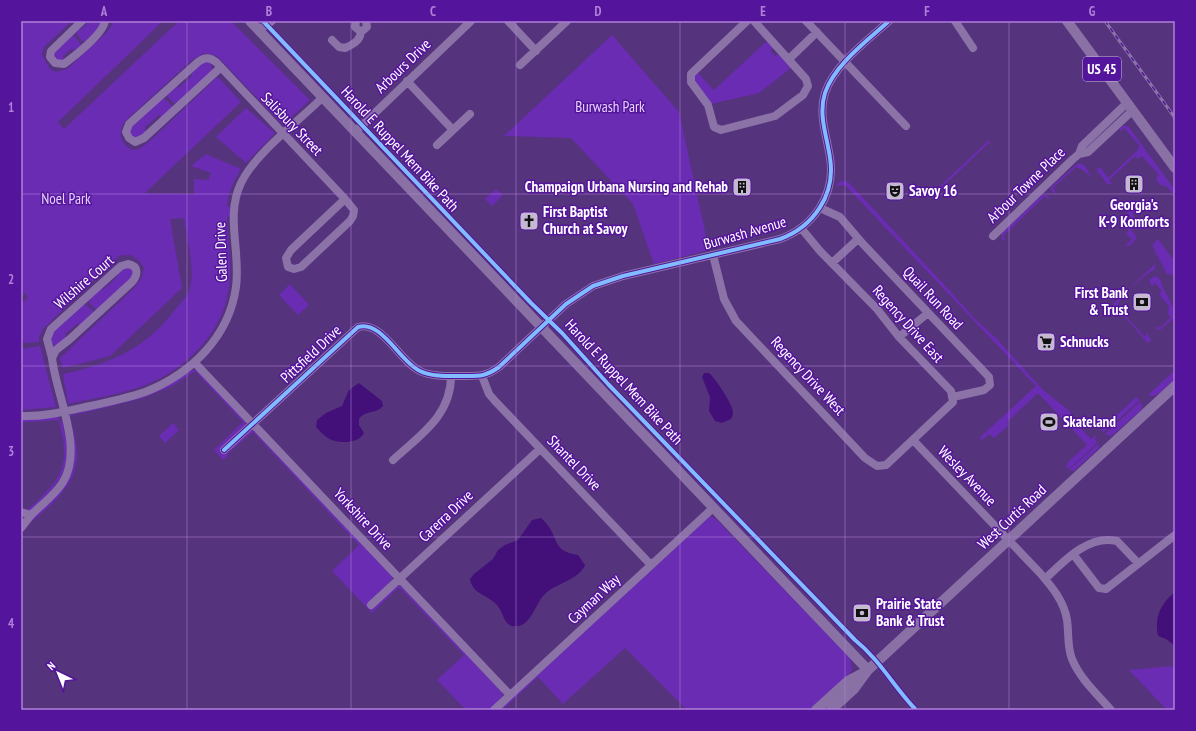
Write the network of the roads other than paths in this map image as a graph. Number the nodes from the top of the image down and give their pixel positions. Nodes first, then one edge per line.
1 (82, 21) edge
2 (105, 21) edge
3 (250, 21) edge
4 (272, 21) edge
5 (356, 21) edge
6 (366, 21) edge
7 (470, 21) edge
8 (508, 21) edge
9 (567, 21) edge
10 (747, 21) edge
11 (754, 21) edge
12 (806, 21) edge
13 (889, 21) edge
14 (955, 21) edge
15 (1067, 21) edge
16 (259, 25) edge
17 (361, 32) junction
18 (817, 32) junction
19 (332, 40) dead end
20 (973, 48) dead end
21 (536, 51) junction
22 (789, 59) junction
23 (845, 62) junction
24 (520, 65) dead end
25 (220, 68) junction
26 (407, 82) junction
27 (322, 97) junction
28 (1129, 108) junction
29 (470, 114) dead end
30 (906, 126) dead end
31 (453, 130) junction
32 (356, 131) junction
33 (284, 134) junction
34 (437, 145) dead end
35 (1175, 168) edge
36 (345, 199) junction
37 (820, 208) junction
38 (801, 228) junction
39 (992, 236) dead end
40 (858, 239) junction
41 (713, 255) junction
42 (832, 263) junction
43 (928, 313) junction
44 (542, 328) junction
45 (899, 337) junction
46 (52, 358) junction
47 (195, 363) junction
48 (451, 376) junction
49 (482, 376) junction
50 (1175, 386) edge
51 (953, 397) junction
52 (64, 411) junction
53 (21, 416) edge
54 (253, 424) junction
55 (913, 440) junction
56 (540, 449) junction
57 (224, 450) dead end
58 (393, 460) dead end
59 (713, 508) junction
60 (21, 512) edge
61 (31, 515) junction
62 (21, 528) edge
63 (1175, 535) edge
64 (1009, 540) junction
65 (1073, 554) junction
66 (1138, 563) junction
67 (651, 565) junction
68 (1045, 578) junction
69 (399, 579) junction
70 (371, 605) dead end
71 (868, 670) junction
72 (510, 695) junction
73 (494, 710) edge
74 (816, 710) edge
75 (831, 710) edge
76 (1111, 710) edge

1 - 2 street
3 - 16 main road
4 - 16 street
5 - 17 street
6 - 17 street
7 - 26 street, Arbours Drive
8 - 21 street
9 - 21 street
10 - 22 street
11 - 22 street
12 - 18 street
13 - 23 street, Burwash Avenue
14 - 20 street
15 - 28 main road, US 45
16 - 27 main road
17 - 19 street
18 - 22 street
18 - 23 street
21 - 24 street
23 - 30 street
23 - 37 street, Burwash Avenue
25 - 25 street, Salisbury Street
25 - 33 street, Salisbury Street
26 - 31 street
26 - 32 street, Arbours Drive
27 - 32 main road
27 - 33 street, Galen Drive
28 - 35 main road, US 45
28 - 39 street, Arbour Towne Place
29 - 31 street
31 - 34 street
32 - 44 main road
33 - 36 street, Salisbury Street
33 - 47 street, Galen Drive
36 - 36 street, Salisbury Street
37 - 38 street, Burwash Avenue
37 - 40 street, Quail Run Road
38 - 41 street, Burwash Avenue
38 - 42 street, Regency Drive East
40 - 42 street
40 - 43 street, Quail Run Road
41 - 44 street, Burwash Avenue
41 - 55 street, Regency Drive West
42 - 45 street, Regency Drive East
43 - 45 street
43 - 51 street, Quail Run Road
44 - 49 street, Pittsfield Drive
44 - 59 main road
45 - 51 street, Regency Drive East
46 - 46 street, Wilshire Court
46 - 52 street, Wilshire Court
47 - 52 street, Galen Drive
47 - 54 street, Yorkshire Drive
48 - 49 street, Pittsfield Drive
48 - 54 street, Pittsfield Drive
48 - 58 street
49 - 56 street, Shantel Drive
50 - 64 main road, West Curtis Road
51 - 55 street
52 - 53 street, Galen Drive
52 - 61 street, Wilshire Court
54 - 57 street, Pittsfield Drive
54 - 69 street, Yorkshire Drive
55 - 64 street, Wesley Avenue
56 - 67 street, Shantel Drive
56 - 69 street, Carerra Drive
59 - 67 street, Cayman Way
59 - 71 main road
60 - 61 street
61 - 62 street, Wilshire Court
63 - 66 street
64 - 68 street, Wesley Avenue
64 - 71 main road, West Curtis Road
65 - 66 street
65 - 66 street
65 - 68 street
67 - 72 street, Cayman Way
68 - 76 street, Wesley Avenue
69 - 70 street, Carerra Drive
69 - 72 street, Yorkshire Drive
71 - 74 main road, West Curtis Road
71 - 75 main road, West Curtis Road
72 - 73 street, Cayman Way

